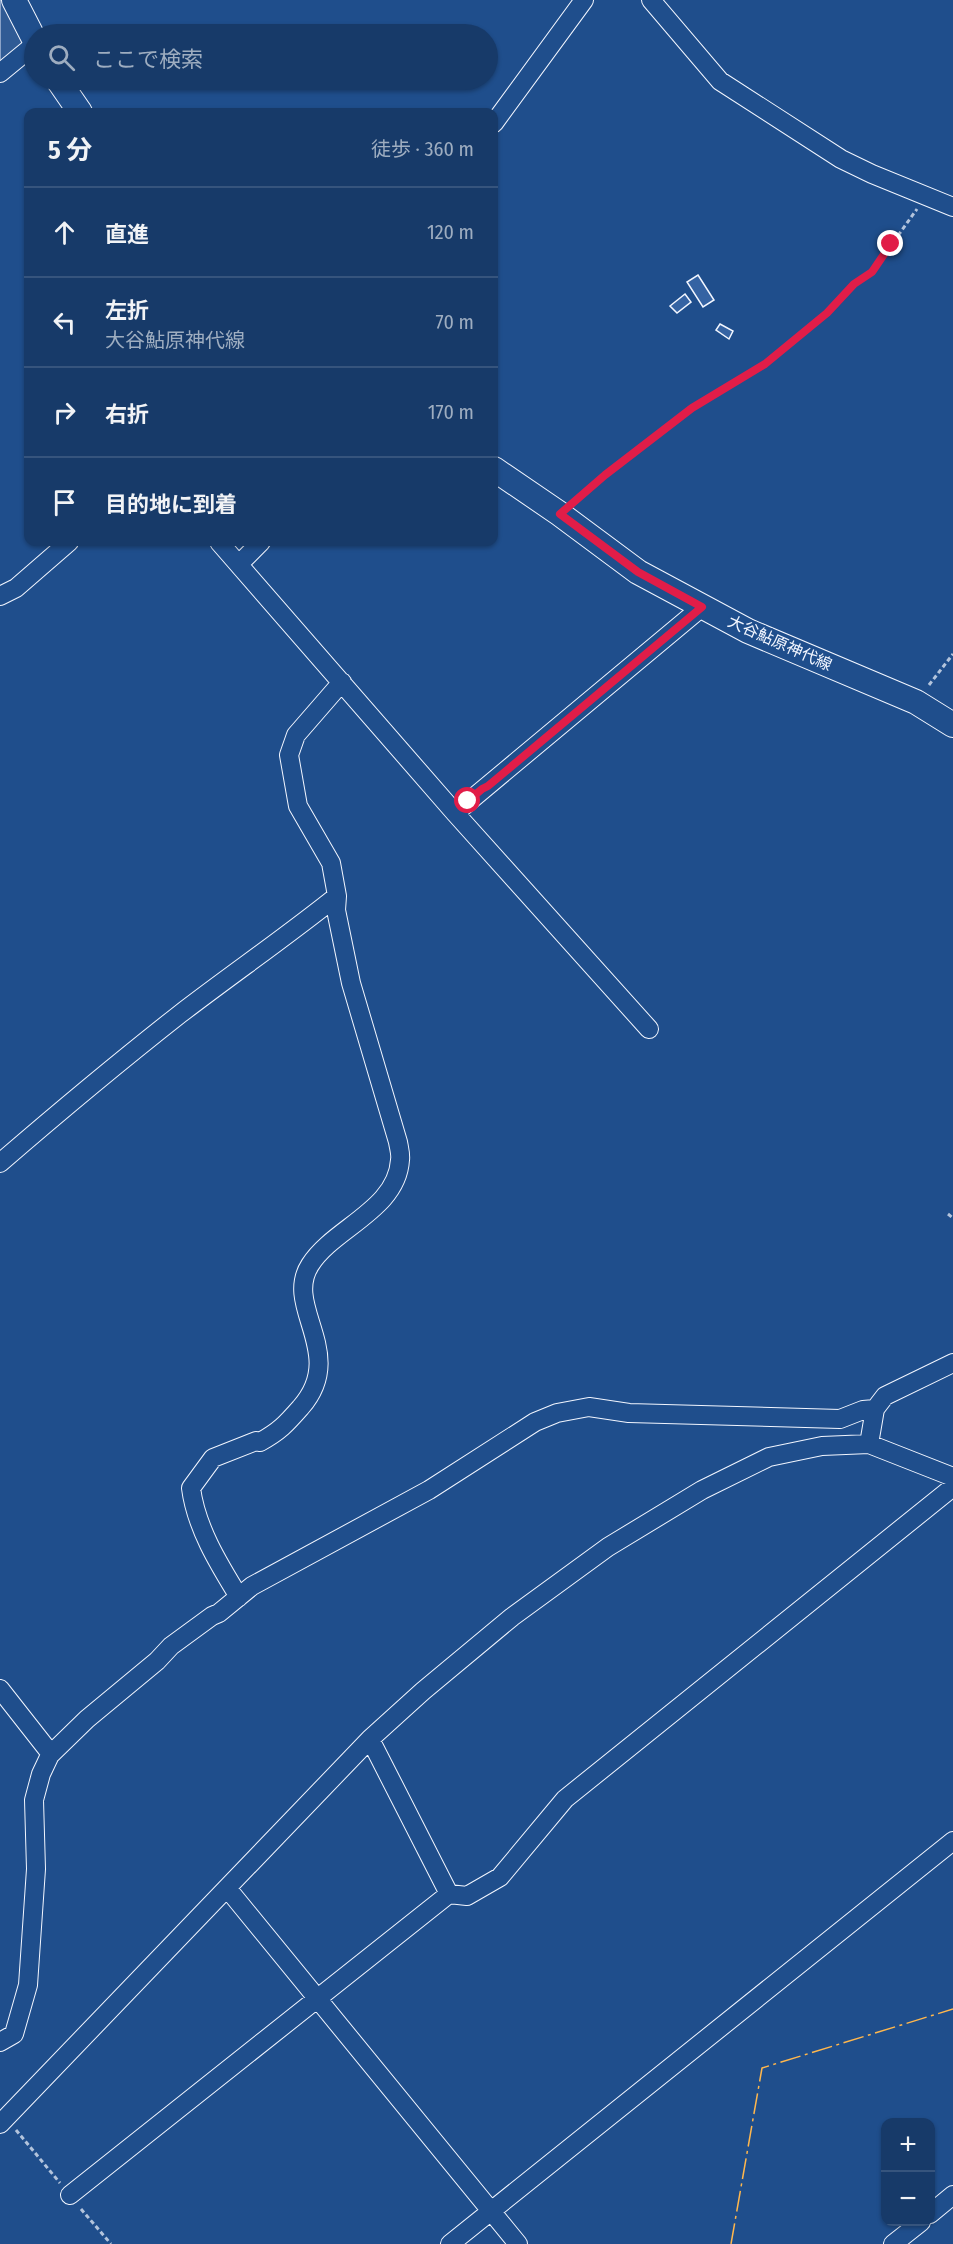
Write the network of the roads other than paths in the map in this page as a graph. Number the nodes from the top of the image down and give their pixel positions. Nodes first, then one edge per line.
1 (14, 0) edge
2 (584, 0) edge
3 (651, 0) edge
4 (26, 24) edge
5 (24, 53) edge
6 (0, 73) edge
7 (65, 90) edge
8 (77, 108) edge
9 (498, 118) edge
10 (953, 207) edge
11 (498, 473) edge
12 (64, 546) edge
13 (223, 546) edge
14 (257, 546) edge
15 (239, 564) junction
16 (0, 596) edge
17 (702, 607) junction
18 (342, 682) junction
19 (953, 725) edge
20 (455, 813) junction
21 (337, 896) junction
22 (648, 1029) dead end
23 (0, 1163) edge
24 (953, 1362) edge
25 (875, 1409) junction
26 (870, 1444) junction
27 (953, 1477) edge
28 (953, 1487) edge
29 (238, 1597) junction
30 (0, 1689) edge
31 (370, 1739) junction
32 (51, 1754) junction
33 (953, 1841) edge
34 (227, 1888) junction
35 (450, 1893) junction
36 (316, 1998) junction
37 (0, 2042) edge
38 (0, 2124) edge
39 (70, 2195) dead end
40 (953, 2195) edge
41 (935, 2210) edge
42 (490, 2211) junction
43 (916, 2226) edge
44 (450, 2244) edge
45 (518, 2244) edge
46 (893, 2244) edge

1 - 4 main road
2 - 9 street
3 - 10 street
5 - 6 street
7 - 8 main road
11 - 17 main road, 大谷鮎原神代線
12 - 16 street
13 - 15 street
14 - 15 street
15 - 18 street
17 - 19 main road, 大谷鮎原神代線
17 - 20 street
18 - 20 street
18 - 21 street
20 - 22 street
21 - 23 street
21 - 29 street
24 - 25 street
25 - 26 street
25 - 29 street
26 - 27 street
26 - 31 street
28 - 35 street
29 - 32 street
30 - 32 street
31 - 34 street
31 - 35 street
32 - 37 street
33 - 42 street
34 - 36 street
34 - 38 street
35 - 36 street
36 - 39 street
36 - 42 street
40 - 41 street
42 - 44 street
42 - 45 street
43 - 46 street

